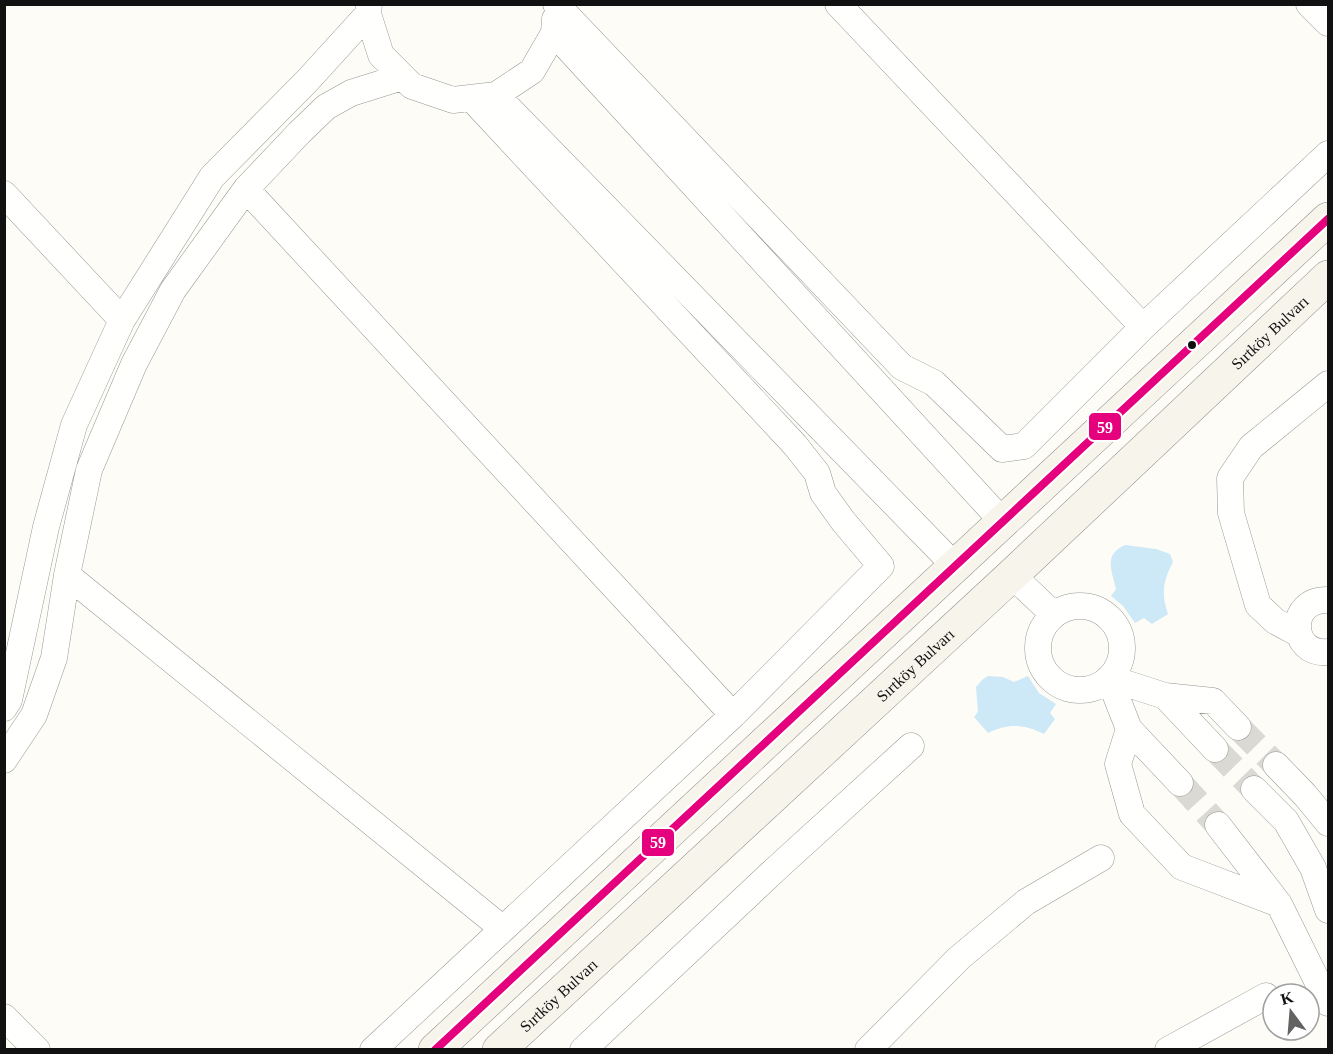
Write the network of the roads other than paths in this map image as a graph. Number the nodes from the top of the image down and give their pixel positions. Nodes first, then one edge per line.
1 (556, 4) edge
2 (838, 4) edge
3 (1309, 4) edge
4 (369, 9) edge
5 (1329, 23) edge
6 (554, 33) junction
7 (402, 77) junction
8 (484, 96) junction
9 (1329, 154) edge
10 (246, 189) junction
11 (4, 194) edge
12 (1329, 219) edge
13 (1329, 277) edge
14 (122, 320) junction
15 (1143, 327) junction
16 (1329, 384) edge
17 (1003, 522) junction
18 (1023, 565) junction
19 (956, 566) junction
20 (67, 575) junction
21 (987, 598) junction
22 (1329, 600) edge
23 (1053, 614) junction
24 (1299, 634) junction
25 (1329, 652) edge
26 (1109, 678) junction
27 (1165, 696) junction
28 (6, 701) edge
29 (34, 715) junction
30 (733, 715) junction
31 (1238, 727) tunnel mouth
32 (1129, 729) junction
33 (911, 746) dead end
34 (1215, 749) tunnel mouth
35 (4, 760) edge
36 (1276, 765) tunnel mouth
37 (1180, 783) tunnel mouth
38 (1254, 789) tunnel mouth
39 (1329, 823) edge
40 (1218, 825) tunnel mouth
41 (670, 831) junction
42 (1101, 858) dead end
43 (702, 861) junction
44 (1279, 904) junction
45 (1328, 907) edge
46 (503, 929) junction
47 (1261, 999) edge
48 (1329, 1003) edge
49 (4, 1017) edge
50 (37, 1050) edge
51 (373, 1050) edge
52 (435, 1050) edge
53 (499, 1050) edge
54 (583, 1050) edge
55 (868, 1050) edge
56 (1168, 1050) edge

1 - 6 street
1 - 15 street
2 - 15 street
3 - 5 street
4 - 7 street
4 - 14 street
6 - 8 street
6 - 17 street
7 - 8 street
7 - 10 street
8 - 19 street
8 - 30 street
9 - 15 street
10 - 20 street
10 - 30 street
11 - 14 street
12 - 17 main road
13 - 18 main road, Sırtköy Bulvarı
14 - 28 street
16 - 24 street
17 - 18 main road
17 - 19 main road
18 - 21 main road, Sırtköy Bulvarı
18 - 23 street
19 - 21 main road
19 - 41 main road
20 - 29 street
20 - 46 street
21 - 43 main road, Sırtköy Bulvarı
22 - 24 street
23 - 26 street
23 - 26 street
24 - 25 street
26 - 27 street
26 - 32 street
27 - 31 street
27 - 34 street
28 - 29 street
29 - 35 street
30 - 46 street
32 - 37 street
32 - 44 street
33 - 54 street
36 - 39 street
38 - 45 street
40 - 44 street
41 - 43 main road
41 - 52 main road
42 - 55 street
43 - 53 main road, Sırtköy Bulvarı
44 - 48 street
46 - 51 street
47 - 56 street
49 - 50 street

